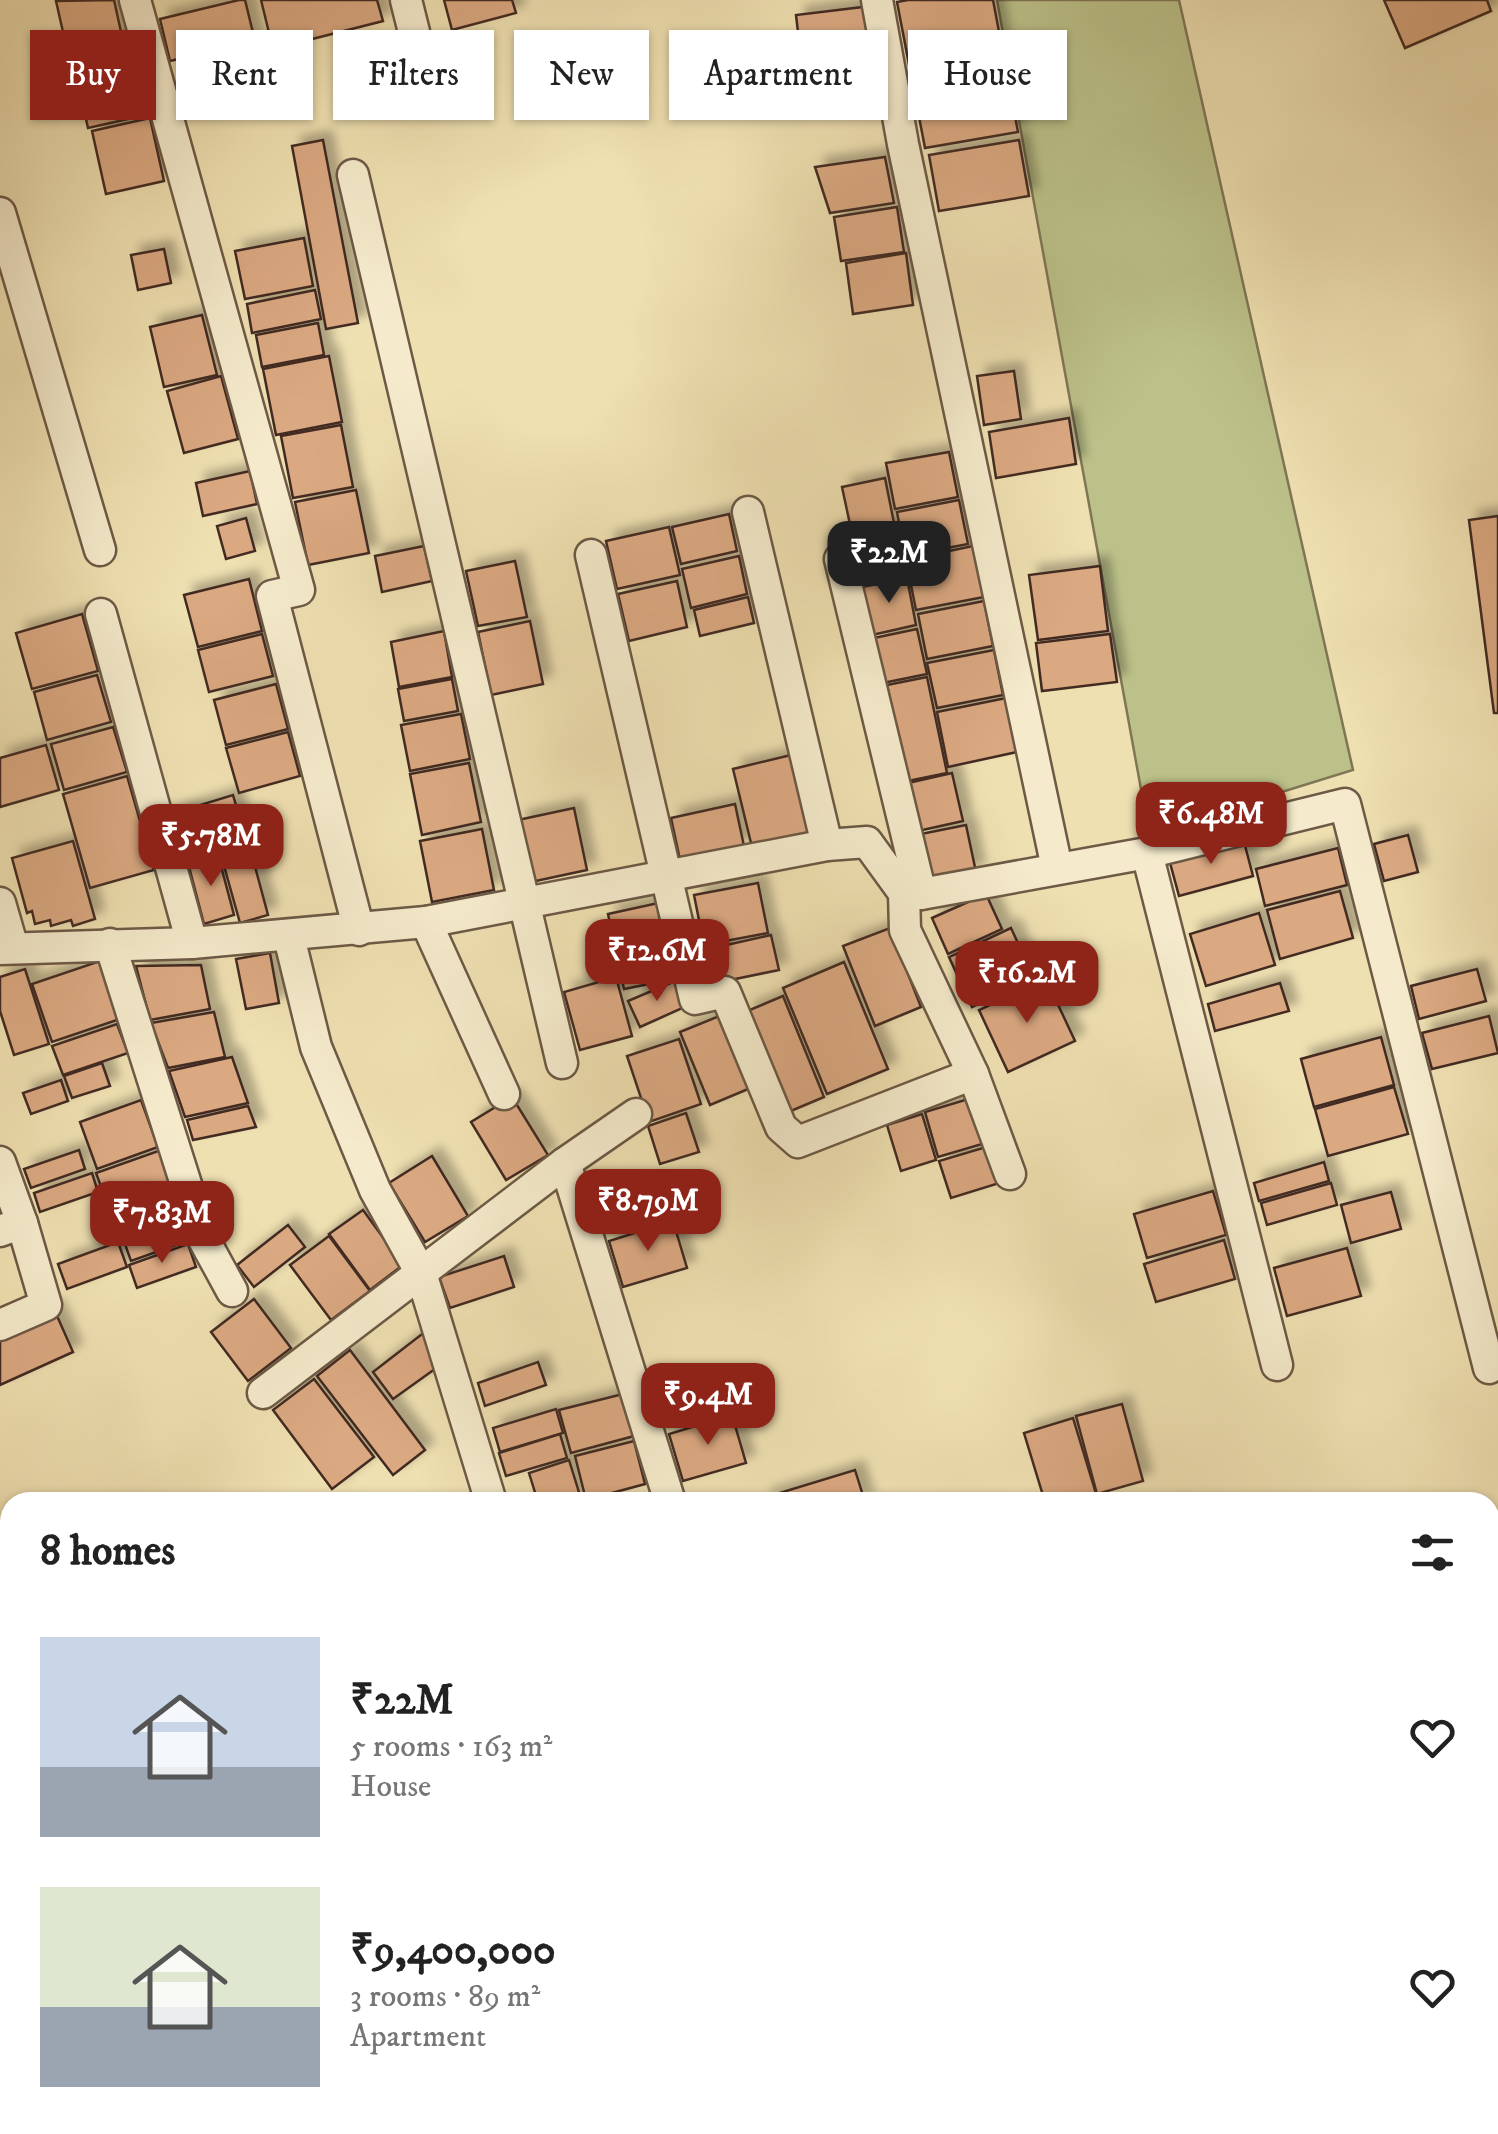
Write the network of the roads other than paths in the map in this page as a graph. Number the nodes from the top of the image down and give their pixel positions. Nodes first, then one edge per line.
1 (135, 0) edge
2 (406, 0) edge
3 (877, 0) edge
4 (414, 30) edge
5 (353, 175) dead end
6 (0, 213) edge
7 (748, 512) dead end
8 (100, 550) dead end
9 (591, 555) dead end
10 (840, 559) dead end
11 (100, 614) dead end
12 (827, 845) junction
13 (1147, 853) junction
14 (1057, 868) junction
15 (667, 876) junction
16 (913, 893) junction
17 (0, 903) edge
18 (526, 904) junction
19 (426, 922) junction
20 (359, 930) junction
21 (289, 937) junction
22 (192, 943) junction
23 (110, 944) junction
24 (6, 948) edge
25 (562, 1063) dead end
26 (973, 1074) junction
27 (504, 1094) dead end
28 (636, 1114) dead end
29 (0, 1162) edge
30 (565, 1163) junction
31 (1010, 1174) dead end
32 (11, 1227) edge
33 (421, 1273) junction
34 (232, 1292) dead end
35 (0, 1325) edge
36 (1277, 1364) dead end
37 (1489, 1368) dead end
38 (263, 1393) dead end
39 (488, 1492) edge
40 (667, 1492) edge

1 - 20 street
2 - 4 street
3 - 14 street
5 - 18 street
6 - 8 street
7 - 12 street
9 - 15 street
10 - 16 street
11 - 22 street
12 - 15 street
12 - 16 street
13 - 14 street
13 - 36 street
13 - 37 street
14 - 16 street
15 - 18 street
15 - 26 street
16 - 26 street
17 - 24 street
18 - 19 street
18 - 25 street
19 - 20 street
19 - 27 street
20 - 21 street
21 - 22 street
21 - 33 street
22 - 23 street
23 - 24 street
23 - 34 street
26 - 31 street
28 - 30 street
29 - 32 street
30 - 33 street
30 - 40 street
32 - 35 street
33 - 38 street
33 - 39 street

